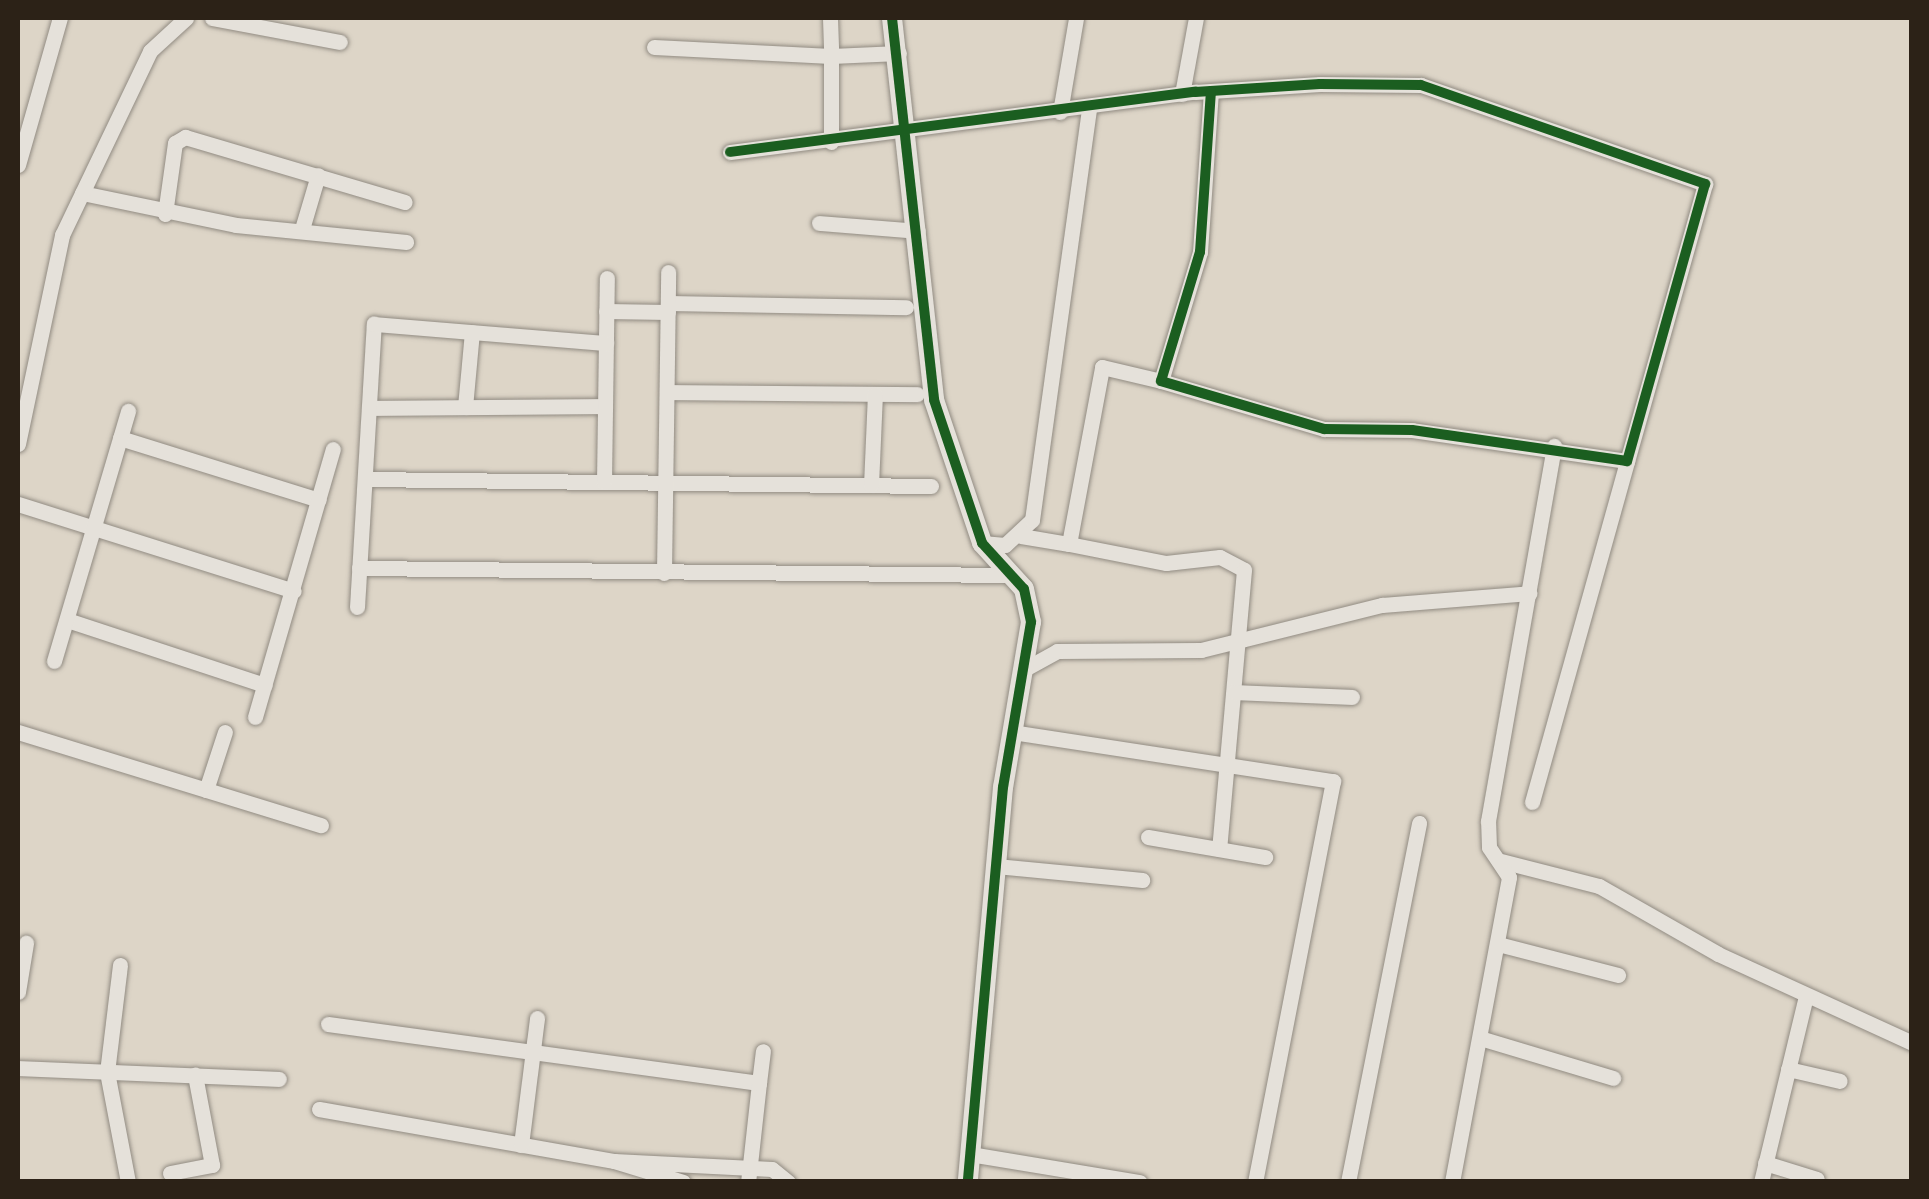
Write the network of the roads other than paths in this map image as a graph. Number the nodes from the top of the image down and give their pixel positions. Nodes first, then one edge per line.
1 (60, 18) edge
2 (186, 18) edge
3 (212, 18) edge
4 (830, 18) edge
5 (892, 18) edge
6 (1076, 18) edge
7 (1196, 18) edge
8 (340, 42) dead end
9 (654, 47) dead end
10 (898, 52) junction
11 (831, 56) junction
12 (1211, 91) junction
13 (1182, 94) junction
14 (1088, 108) junction
15 (1060, 112) junction
16 (908, 134) junction
17 (831, 142) junction
18 (730, 152) dead end
19 (18, 165) edge
20 (318, 175) junction
21 (82, 193) junction
22 (405, 202) dead end
23 (166, 214) junction
24 (819, 223) dead end
25 (302, 230) junction
26 (918, 231) junction
27 (406, 242) dead end
28 (668, 272) dead end
29 (607, 278) dead end
30 (906, 306) dead end
31 (668, 308) junction
32 (606, 312) junction
33 (472, 332) junction
34 (606, 343) junction
35 (1161, 381) junction
36 (667, 392) junction
37 (875, 394) junction
38 (917, 394) dead end
39 (605, 406) junction
40 (465, 407) junction
41 (370, 408) junction
42 (128, 410) dead end
43 (21, 412) edge
44 (120, 438) junction
45 (18, 444) edge
46 (1554, 446) junction
47 (334, 449) dead end
48 (1628, 461) junction
49 (365, 479) junction
50 (604, 482) junction
51 (666, 484) junction
52 (871, 485) junction
53 (931, 486) dead end
54 (319, 500) junction
55 (18, 504) edge
56 (96, 528) junction
57 (1022, 536) junction
58 (982, 543) junction
59 (1069, 544) junction
60 (360, 568) junction
61 (664, 573) junction
62 (1008, 575) junction
63 (294, 591) junction
64 (1530, 593) junction
65 (357, 607) dead end
66 (67, 620) junction
67 (1240, 639) junction
68 (54, 661) dead end
69 (1022, 670) junction
70 (265, 684) junction
71 (1234, 692) junction
72 (1352, 697) dead end
73 (255, 717) dead end
74 (18, 732) edge
75 (225, 732) dead end
76 (1012, 732) junction
77 (1226, 760) junction
78 (206, 790) junction
79 (1532, 802) dead end
80 (1419, 823) dead end
81 (321, 825) dead end
82 (1148, 837) dead end
83 (1219, 850) junction
84 (1265, 858) dead end
85 (1501, 861) junction
86 (996, 866) junction
87 (1142, 880) dead end
88 (26, 943) dead end
89 (1498, 944) junction
90 (120, 965) dead end
91 (1618, 976) dead end
92 (18, 992) edge
93 (1806, 996) junction
94 (537, 1018) dead end
95 (328, 1024) dead end
96 (1480, 1038) junction
97 (1912, 1043) edge
98 (533, 1050) junction
99 (762, 1051) dead end
100 (18, 1068) edge
101 (1788, 1069) junction
102 (107, 1072) junction
103 (194, 1075) junction
104 (279, 1078) dead end
105 (1613, 1078) dead end
106 (1840, 1081) dead end
107 (759, 1083) junction
108 (319, 1108) dead end
109 (520, 1144) junction
110 (970, 1154) junction
111 (614, 1162) junction
112 (1766, 1163) junction
113 (170, 1173) dead end
114 (754, 1177) edge
115 (1817, 1179) dead end
116 (1133, 1181) edge
117 (128, 1182) edge
118 (683, 1182) edge
119 (788, 1182) edge
120 (968, 1182) edge
121 (1256, 1182) edge
122 (1348, 1182) edge
123 (1452, 1182) edge
124 (1761, 1182) edge

1 - 19 street
2 - 21 street
3 - 8 street
4 - 11 street
5 - 10 street
6 - 15 street
7 - 13 street
9 - 11 street
10 - 11 street
10 - 16 street
11 - 17 street
12 - 13 street
12 - 35 street
12 - 48 street
13 - 14 street
14 - 15 street
14 - 57 street
15 - 16 street
16 - 17 street
16 - 26 street
17 - 18 street
20 - 22 street
20 - 23 street
20 - 25 street
21 - 23 street
21 - 43 street
23 - 25 street
24 - 26 street
25 - 27 street
26 - 58 street
28 - 31 street
29 - 32 street
30 - 31 street
31 - 32 street
31 - 36 street
32 - 34 street
33 - 34 street
33 - 40 street
33 - 41 street
34 - 39 street
35 - 46 street
35 - 59 street
36 - 37 street
36 - 51 street
37 - 38 street
37 - 52 street
39 - 40 street
39 - 50 street
40 - 41 street
41 - 49 street
42 - 44 street
43 - 45 street
44 - 54 street
44 - 56 street
46 - 48 street
46 - 64 street
47 - 54 street
48 - 79 street
49 - 50 street
49 - 60 street
50 - 51 street
51 - 52 street
51 - 61 street
52 - 53 street
54 - 63 street
55 - 56 street
56 - 63 street
56 - 66 street
57 - 58 street
57 - 59 street
58 - 62 street
59 - 67 street
60 - 61 street
60 - 65 street
61 - 62 street
62 - 69 street
63 - 70 street
64 - 67 street
64 - 85 street
66 - 68 street
66 - 70 street
67 - 69 street
67 - 71 street
69 - 76 street
70 - 73 street
71 - 72 street
71 - 77 street
74 - 78 street
75 - 78 street
76 - 77 street
76 - 86 street
77 - 83 street
77 - 121 street
78 - 81 street
80 - 122 street
82 - 83 street
83 - 84 street
85 - 89 street
85 - 93 street
86 - 87 street
86 - 110 street
88 - 92 street
89 - 91 street
89 - 96 street
90 - 102 street
93 - 97 street
93 - 101 street
94 - 98 street
95 - 98 street
96 - 105 street
96 - 123 street
98 - 107 street
98 - 109 street
99 - 107 street
100 - 102 street
101 - 106 street
101 - 112 street
102 - 103 street
102 - 117 street
103 - 104 street
103 - 113 street
107 - 114 street
108 - 109 street
109 - 111 street
110 - 116 street
110 - 120 street
111 - 114 street
111 - 118 street
112 - 115 street
112 - 124 street
114 - 119 street

